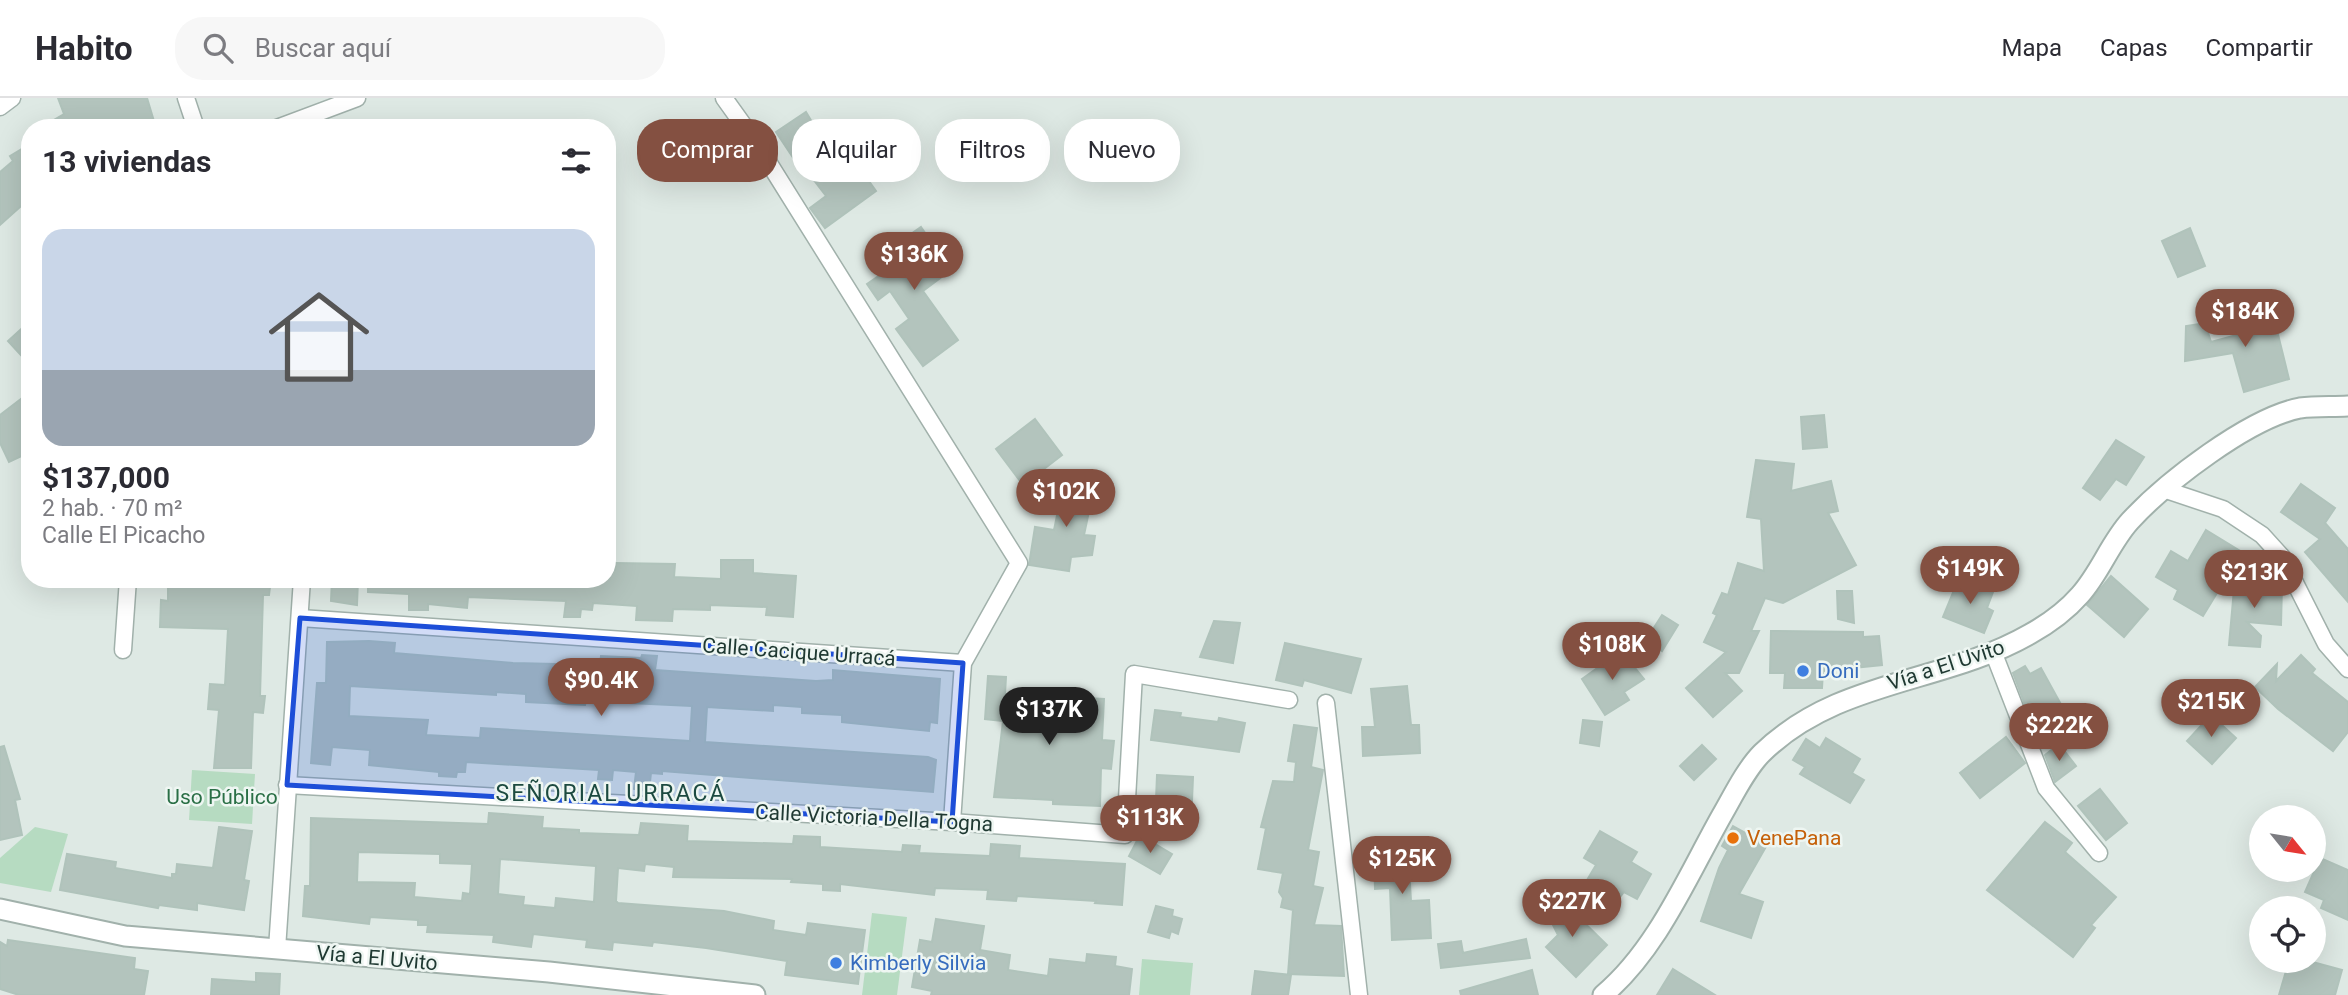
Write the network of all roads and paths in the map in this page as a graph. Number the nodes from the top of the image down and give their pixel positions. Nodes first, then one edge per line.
1 (12, 98) edge
2 (186, 98) edge
3 (357, 98) edge
4 (724, 98) edge
5 (0, 107) edge
6 (193, 119) edge
7 (301, 119) edge
8 (2348, 406) edge
9 (2166, 490) junction
10 (127, 588) edge
11 (302, 588) edge
12 (300, 618) junction
13 (123, 650) dead end
14 (1994, 654) junction
15 (963, 663) junction
16 (2348, 669) edge
17 (1289, 700) dead end
18 (1326, 703) dead end
19 (287, 785) junction
20 (952, 822) junction
21 (2099, 853) dead end
22 (0, 909) edge
23 (277, 949) junction
24 (755, 995) edge
25 (1359, 995) edge
26 (1602, 995) edge

1 - 5 street
2 - 6 street
3 - 7 street
4 - 15 street
8 - 9 street, Vía a El Uvito
9 - 14 street, Vía a El Uvito
9 - 16 street
10 - 13 street
11 - 12 street
12 - 15 street, Calle Cacique Urracá
12 - 19 street
14 - 21 street
14 - 26 street, Vía a El Uvito
15 - 20 street
17 - 20 street, Calle Victoria Della Togna
18 - 25 street
19 - 20 street, Calle Victoria Della Togna
19 - 23 street
22 - 23 street, Vía a El Uvito
23 - 24 street, Vía a El Uvito

